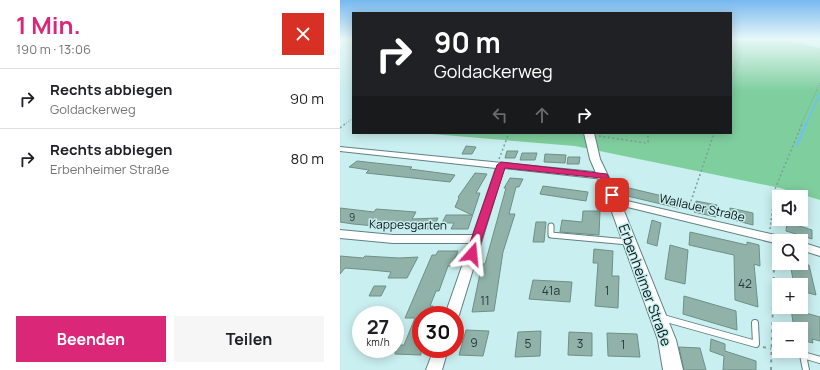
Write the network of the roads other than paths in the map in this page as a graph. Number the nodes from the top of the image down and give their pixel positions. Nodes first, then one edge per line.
1 (589, 134) edge
2 (340, 149) edge
3 (499, 165) junction
4 (604, 176) junction
5 (614, 201) junction
6 (551, 226) dead end
7 (340, 234) edge
8 (772, 238) edge
9 (476, 239) junction
10 (630, 242) junction
11 (808, 248) edge
12 (820, 252) edge
13 (455, 306) edge
14 (658, 316) junction
15 (755, 323) dead end
16 (438, 358) edge
17 (820, 360) edge
18 (434, 370) edge
19 (674, 370) edge
20 (806, 370) edge

1 - 4 street, Erbenheimer Straße
2 - 3 street
3 - 4 street
3 - 9 street
4 - 5 street, Erbenheimer Straße
5 - 8 street, Wallauer Straße
5 - 10 street, Erbenheimer Straße
6 - 10 lane
7 - 9 street, Kappesgarten
9 - 13 street
10 - 14 street, Erbenheimer Straße
11 - 12 street
14 - 15 lane
14 - 19 street, Erbenheimer Straße
16 - 18 street
17 - 20 lane

